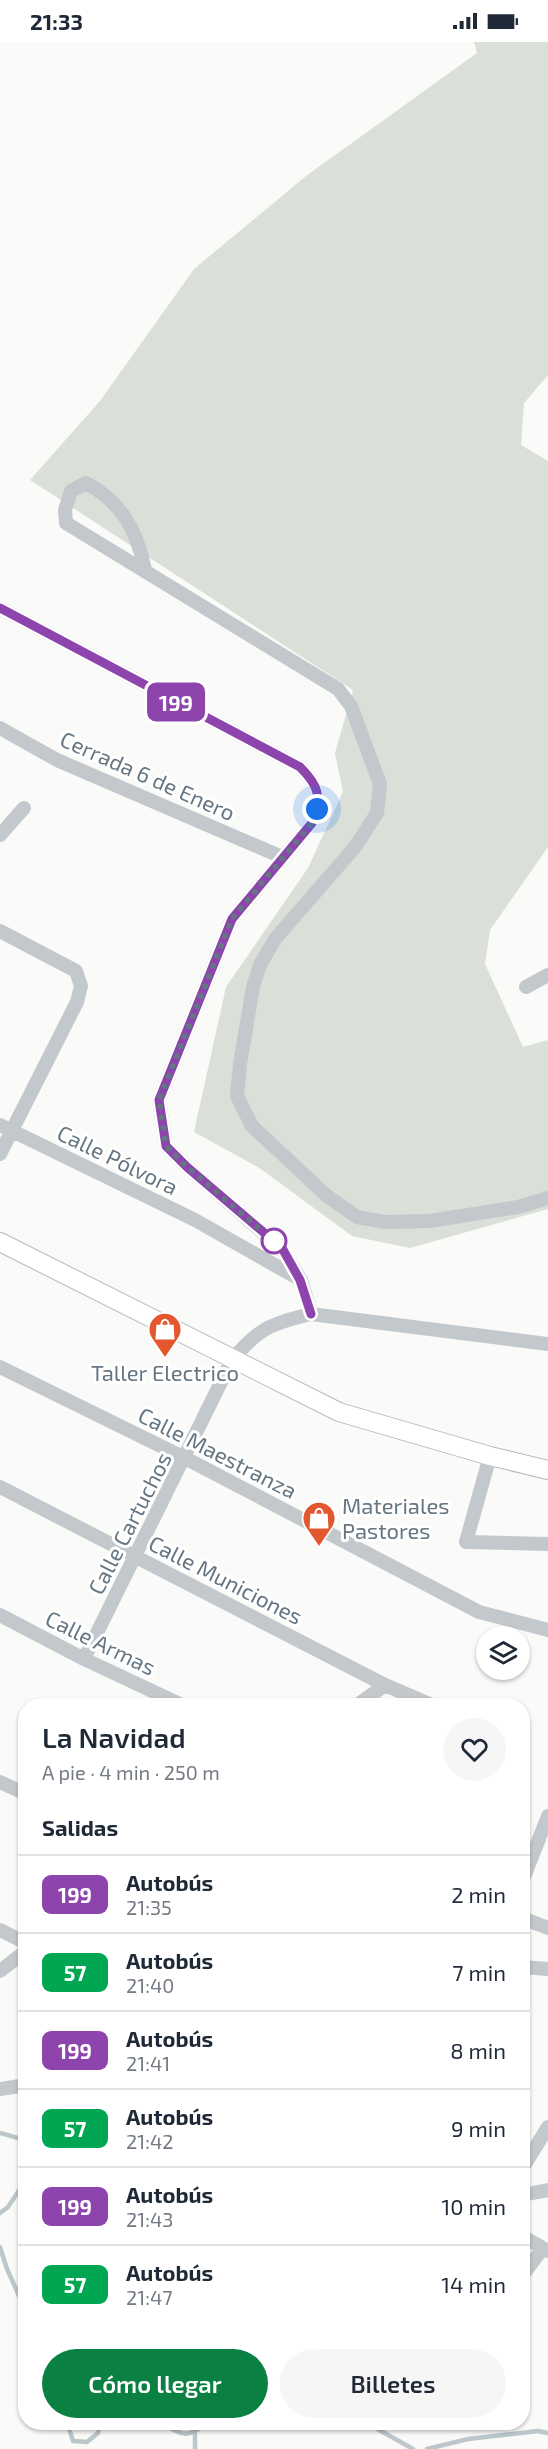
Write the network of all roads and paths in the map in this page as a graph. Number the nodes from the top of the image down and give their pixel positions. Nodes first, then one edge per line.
1 (145, 570) junction
2 (0, 608) edge
3 (0, 728) edge
4 (24, 808) dead end
5 (0, 835) edge
6 (282, 857) junction
7 (0, 931) edge
8 (548, 975) edge
9 (526, 987) dead end
10 (5, 1127) edge
11 (0, 1154) edge
12 (548, 1198) edge
13 (0, 1242) edge
14 (300, 1280) junction
15 (311, 1314) junction
16 (548, 1344) edge
17 (232, 1360) junction
18 (0, 1367) edge
19 (490, 1456) junction
20 (185, 1458) junction
21 (548, 1470) edge
22 (0, 1487) edge
23 (548, 1544) edge
24 (136, 1557) junction
25 (0, 1615) edge
26 (548, 1630) edge
27 (84, 1659) junction
28 (385, 1685) junction
29 (167, 1698) edge
30 (367, 1698) edge
31 (415, 1698) edge
32 (0, 1782) edge
33 (18, 1790) edge
34 (548, 1816) edge
35 (530, 1862) edge
36 (530, 1921) edge
37 (548, 1928) edge
38 (0, 1930) edge
39 (18, 1939) edge
40 (18, 1957) edge
41 (530, 1967) edge
42 (548, 1970) edge
43 (0, 1971) edge
44 (18, 2087) edge
45 (0, 2090) edge
46 (548, 2127) edge
47 (530, 2156) edge
48 (548, 2190) edge
49 (530, 2193) edge
50 (530, 2241) edge
51 (545, 2249) edge
52 (530, 2267) edge

1 - 1 street
1 - 12 street
2 - 6 street
3 - 6 street, Cerrada 6 de Enero
4 - 5 street
6 - 14 street
7 - 10 street
8 - 9 street
10 - 11 street
10 - 14 street, Calle Pólvora
13 - 17 street
14 - 15 street
15 - 16 street, Calle Cartuchos
15 - 17 street, Calle Cartuchos
17 - 19 street
17 - 20 street, Calle Cartuchos
18 - 20 street, Calle Maestranza
19 - 21 street
19 - 23 street
20 - 24 street, Calle Cartuchos
20 - 26 street, Calle Maestranza
22 - 24 street, Calle Municiones
24 - 27 street, Calle Cartuchos
24 - 28 street, Calle Municiones
25 - 27 street, Calle Armas
27 - 29 street, Calle Armas
28 - 30 street
28 - 31 street, Calle Municiones
32 - 33 street
34 - 35 street
36 - 37 street
38 - 39 street
40 - 43 street
41 - 42 street
44 - 45 street
46 - 47 street
48 - 49 street
50 - 51 street
51 - 52 street

